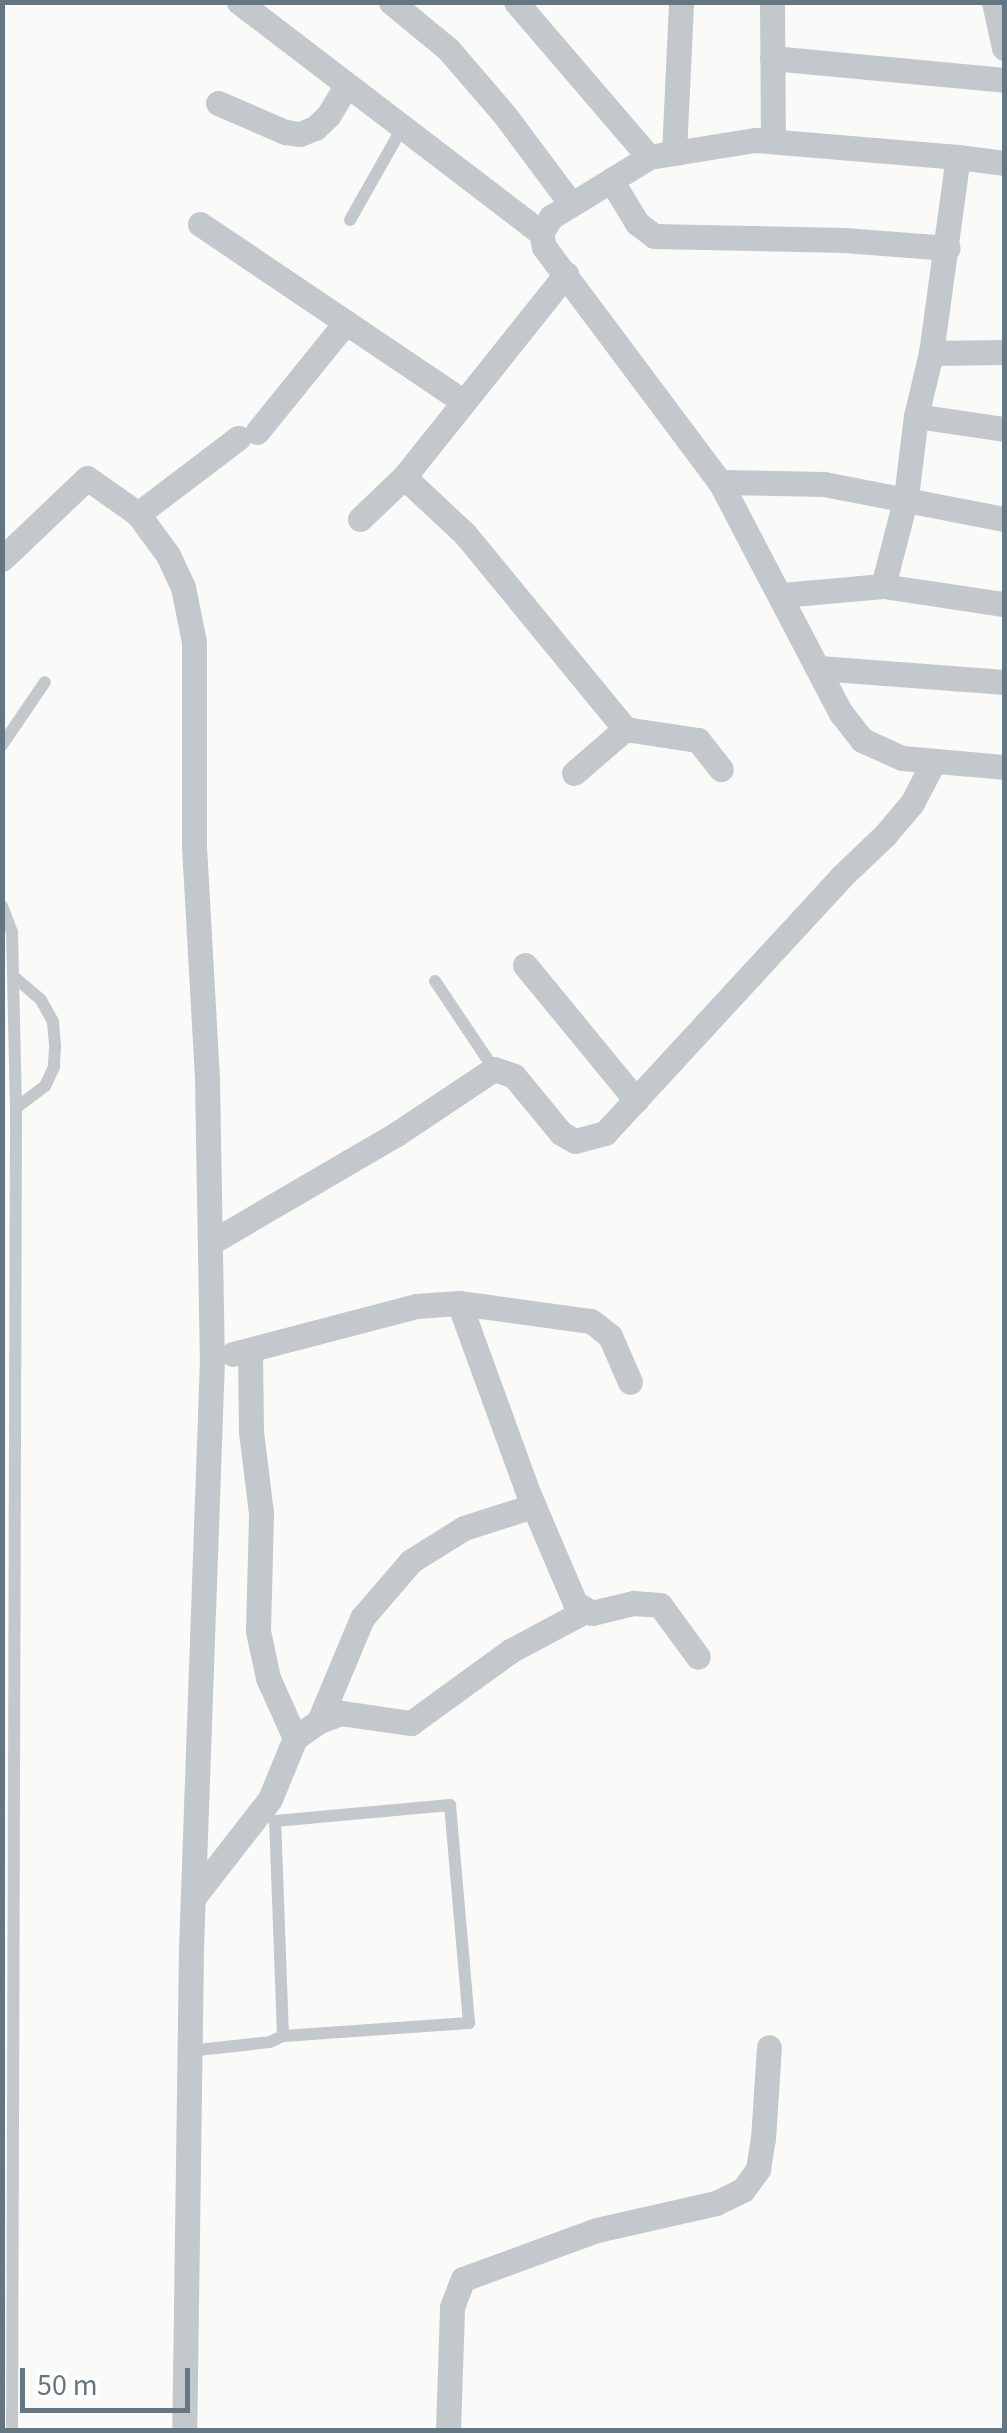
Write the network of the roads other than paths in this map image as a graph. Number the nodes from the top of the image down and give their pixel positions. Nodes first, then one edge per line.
1 (240, 2) edge
2 (392, 2) edge
3 (516, 2) edge
4 (681, 2) edge
5 (772, 2) edge
6 (994, 2) edge
7 (1004, 48) edge
8 (772, 58) junction
9 (1004, 80) edge
10 (346, 86) junction
11 (218, 103) dead end
12 (402, 128) junction
13 (773, 141) junction
14 (662, 155) junction
15 (958, 158) junction
16 (1004, 163) edge
17 (611, 180) junction
18 (571, 204) junction
19 (350, 220) dead end
20 (200, 224) dead end
21 (541, 233) junction
22 (948, 248) junction
23 (566, 274) junction
24 (346, 322) junction
25 (1004, 352) edge
26 (932, 353) junction
27 (462, 400) junction
28 (916, 416) junction
29 (1004, 430) edge
30 (404, 476) junction
31 (720, 482) junction
32 (906, 497) junction
33 (138, 514) junction
34 (360, 519) dead end
35 (1004, 520) edge
36 (2, 560) edge
37 (883, 586) junction
38 (782, 595) junction
39 (1004, 604) edge
40 (819, 668) junction
41 (45, 682) dead end
42 (1004, 682) edge
43 (625, 729) junction
44 (2, 744) edge
45 (934, 761) junction
46 (1004, 767) edge
47 (722, 769) dead end
48 (574, 773) dead end
49 (2, 906) edge
50 (525, 965) dead end
51 (14, 978) junction
52 (435, 981) dead end
53 (494, 1069) junction
54 (636, 1100) junction
55 (16, 1108) junction
56 (210, 1243) junction
57 (459, 1303) junction
58 (250, 1350) junction
59 (212, 1360) junction
60 (630, 1382) dead end
61 (533, 1506) junction
62 (583, 1612) junction
63 (698, 1657) dead end
64 (319, 1721) junction
65 (295, 1738) junction
66 (192, 1898) junction
67 (283, 2036) junction
68 (770, 2048) dead end
69 (189, 2051) junction
70 (7, 2336) edge
71 (12, 2430) edge
72 (184, 2430) edge
73 (448, 2430) edge

1 - 10 street
2 - 18 street
3 - 14 street
4 - 14 street
5 - 8 street
6 - 7 street
8 - 9 street
8 - 13 street
10 - 11 street
10 - 12 street
12 - 19 lane
12 - 21 street
13 - 14 street
13 - 15 street
14 - 17 street
15 - 16 street
15 - 22 street
17 - 18 street
17 - 22 street
18 - 21 street
20 - 24 street
21 - 23 street
22 - 26 street
23 - 27 street
23 - 31 street
24 - 27 street
24 - 33 street
25 - 26 street
26 - 28 street
27 - 30 street
28 - 29 street
28 - 32 street
30 - 34 street
30 - 43 street
31 - 32 street
31 - 38 street
32 - 35 street
32 - 37 street
33 - 36 street
33 - 56 street
37 - 38 street
37 - 39 street
38 - 40 street
40 - 42 street
40 - 45 street
41 - 44 lane
43 - 47 street
43 - 48 street
45 - 46 street
45 - 54 street
49 - 51 lane
50 - 54 street
51 - 55 lane
51 - 55 lane
52 - 53 lane
53 - 54 street
53 - 56 street
55 - 70 lane
56 - 59 street
57 - 58 street
57 - 60 street
57 - 61 street
58 - 59 street
58 - 65 street
59 - 66 street
61 - 62 street
61 - 64 street
62 - 63 street
62 - 64 street
64 - 65 street
65 - 66 street
66 - 69 street
67 - 67 lane
67 - 69 lane
68 - 73 street
69 - 72 street
70 - 71 lane

